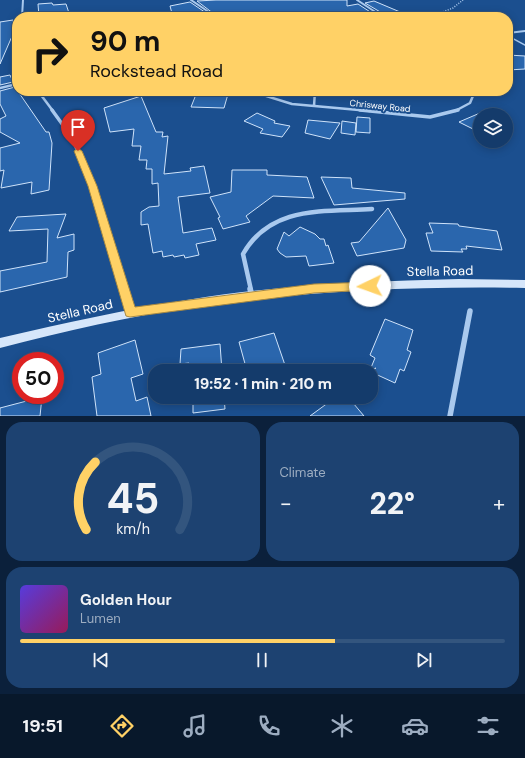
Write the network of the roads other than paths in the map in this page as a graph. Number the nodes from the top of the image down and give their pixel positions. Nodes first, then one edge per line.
1 (22, 0) edge
2 (191, 0) edge
3 (357, 0) edge
4 (22, 12) edge
5 (209, 12) edge
6 (375, 12) edge
7 (525, 31) edge
8 (513, 34) edge
9 (513, 38) edge
10 (525, 45) edge
11 (12, 85) edge
12 (0, 88) edge
13 (42, 96) edge
14 (264, 96) edge
15 (315, 96) edge
16 (474, 96) edge
17 (314, 106) junction
18 (372, 209) dead end
19 (525, 284) edge
20 (252, 296) junction
21 (470, 311) dead end
22 (130, 312) junction
23 (0, 343) edge
24 (450, 416) edge

1 - 4 street
2 - 5 street
3 - 6 street
7 - 8 street
9 - 10 lane
11 - 12 street
13 - 22 street
14 - 17 street, Chrisway Road
15 - 17 street
16 - 17 street, Chrisway Road
18 - 20 street
19 - 20 main road, Stella Road
20 - 22 main road, Stella Road
21 - 24 street
22 - 23 main road, Stella Road

